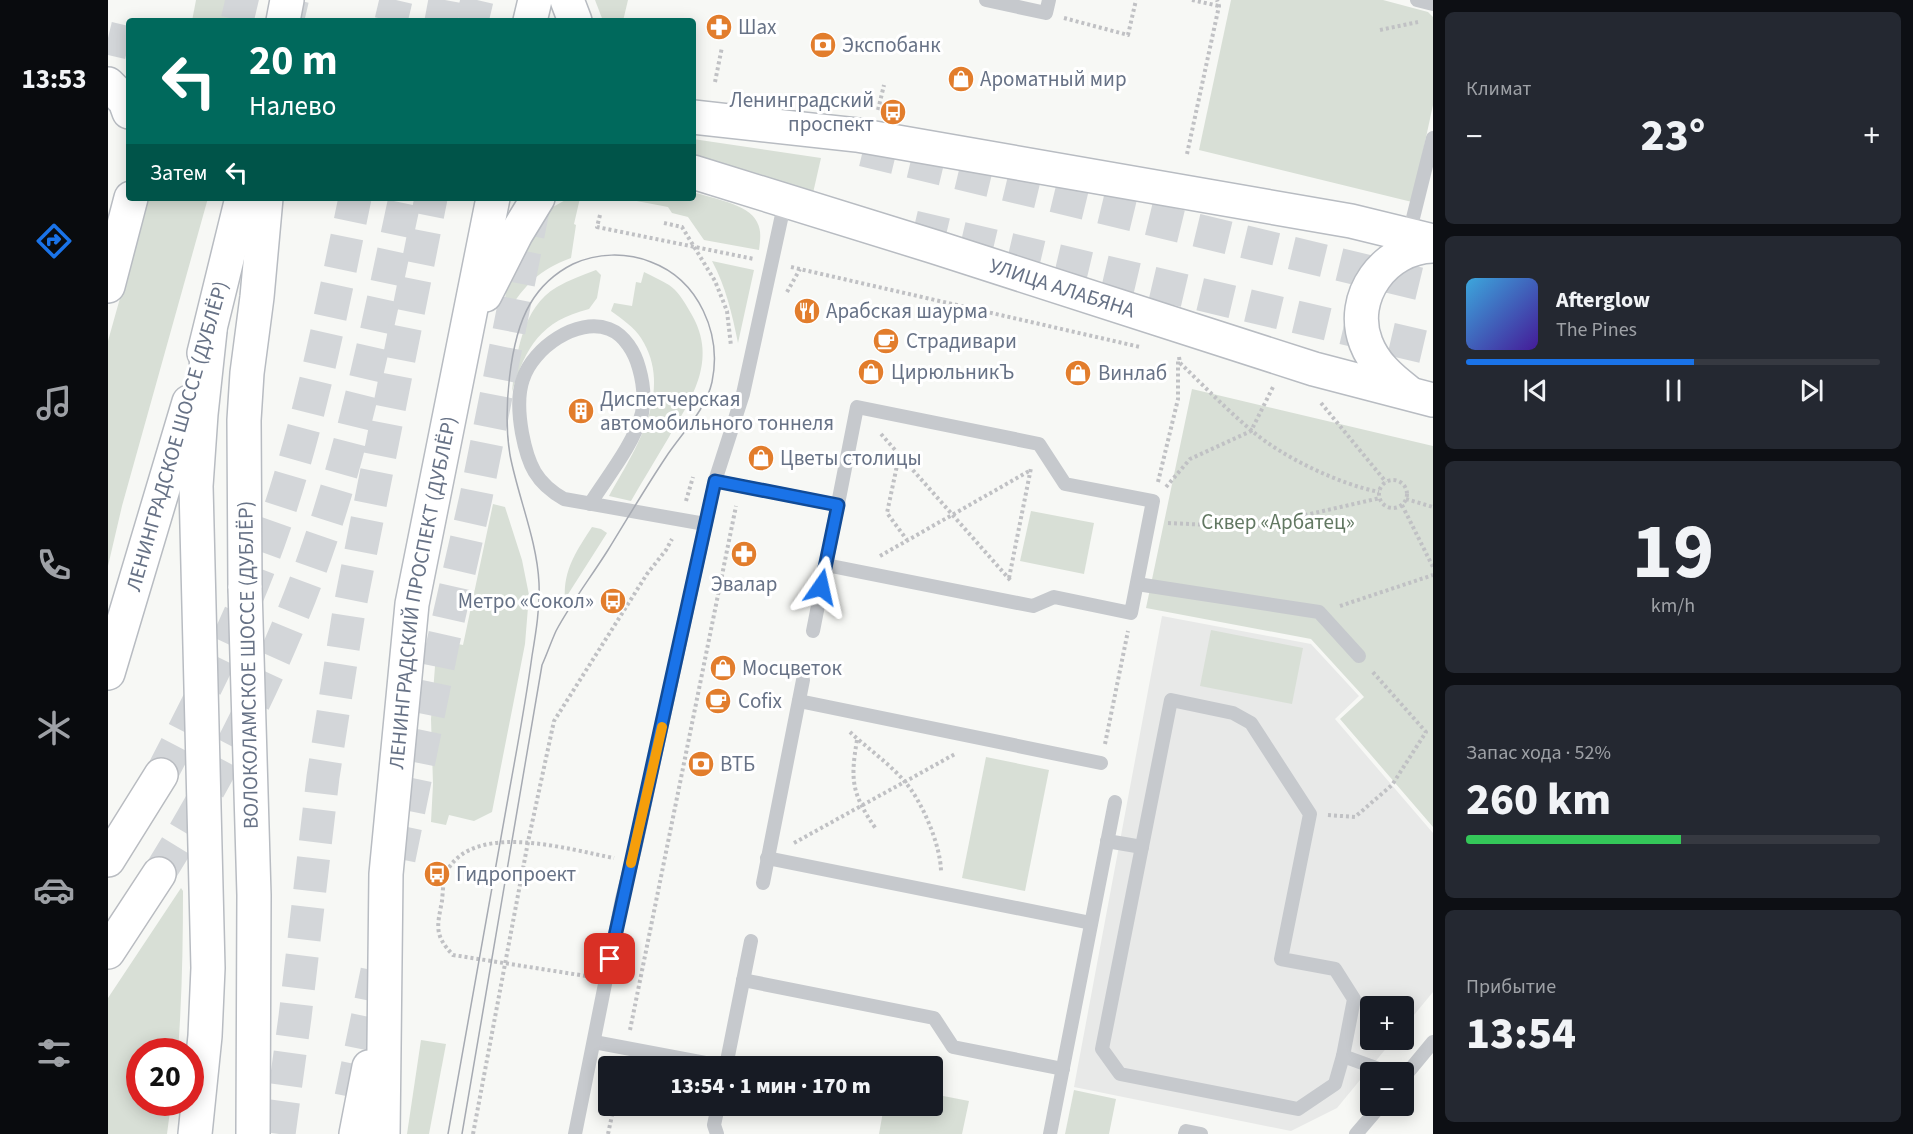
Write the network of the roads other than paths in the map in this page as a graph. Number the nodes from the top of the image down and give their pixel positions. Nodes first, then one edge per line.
1 (287, 0) edge
2 (535, 0) edge
3 (567, 0) edge
4 (986, 0) edge
5 (1417, 0) edge
6 (1433, 4) edge
7 (1048, 7) edge
8 (284, 18) edge
9 (531, 18) edge
10 (574, 18) edge
11 (108, 84) edge
12 (126, 104) edge
13 (696, 117) edge
14 (1433, 138) edge
15 (696, 173) edge
16 (130, 201) edge
17 (241, 201) edge
18 (266, 201) edge
19 (492, 201) edge
20 (536, 201) edge
21 (785, 201) junction
22 (1425, 240) edge
23 (108, 286) edge
24 (210, 331) junction
25 (464, 337) junction
26 (1423, 397) edge
27 (715, 481) junction
28 (590, 504) junction
29 (838, 505) junction
30 (705, 524) junction
31 (826, 565) junction
32 (1137, 584) junction
33 (813, 631) dead end
34 (1359, 656) road end
35 (108, 673) edge
36 (803, 680) dead end
37 (799, 701) junction
38 (1101, 763) road end
39 (161, 775) tunnel mouth
40 (1115, 802) dead end
41 (1107, 841) junction
42 (1142, 848) junction
43 (767, 858) junction
44 (108, 860) edge
45 (159, 874) tunnel mouth
46 (763, 884) dead end
47 (1091, 923) junction
48 (751, 941) dead end
49 (108, 952) edge
50 (743, 980) junction
51 (385, 992) junction
52 (594, 1042) junction
53 (1433, 1042) edge
54 (670, 1056) edge
55 (726, 1056) edge
56 (1343, 1056) junction
57 (1360, 1062) edge
58 (1414, 1065) edge
59 (1063, 1069) junction
60 (716, 1116) edge
61 (1371, 1116) edge
62 (195, 1134) edge
63 (253, 1134) edge
64 (356, 1134) edge
65 (383, 1134) edge
66 (575, 1134) edge
67 (717, 1134) edge
68 (1050, 1134) edge
69 (1185, 1134) edge
70 (1201, 1134) edge
71 (1356, 1134) edge

1 - 8 main road
2 - 9 main road
3 - 10 main road
4 - 7 lane
5 - 6 lane
11 - 12 main road
13 - 22 main road
14 - 22 lane
15 - 21 main road, УЛИЦА АЛАБЯНА
16 - 23 main road
17 - 24 main road, ЛЕНИНГРАДСКОЕ ШОССЕ (ДУБЛЁР)
18 - 63 main road, ВОЛОКОЛАМСКОЕ ШОССЕ (ДУБЛЁР), bridge
19 - 25 main road, ЛЕНИНГРАДСКИЙ ПРОСПЕКТ (ДУБЛЁР)
20 - 25 main road
21 - 26 main road, УЛИЦА АЛАБЯНА
21 - 27 lane
22 - 26 main road
24 - 35 main road, ЛЕНИНГРАДСКОЕ ШОССЕ (ДУБЛЁР)
24 - 62 main road
25 - 51 main road, ЛЕНИНГРАДСКИЙ ПРОСПЕКТ (ДУБЛЁР)
27 - 29 lane
27 - 30 lane
28 - 28 lane
28 - 30 lane
29 - 31 lane
29 - 32 lane
30 - 52 lane
31 - 32 lane
31 - 33 lane
32 - 34 lane
36 - 37 lane
37 - 38 lane
37 - 43 lane
39 - 44 main road
40 - 41 lane
41 - 42 lane
41 - 47 lane
42 - 56 lane
42 - 56 lane
43 - 46 lane
43 - 47 lane
45 - 49 main road
47 - 59 lane
48 - 50 lane
50 - 55 lane
50 - 59 lane
51 - 64 main road
51 - 65 main road
52 - 54 lane
52 - 66 lane
53 - 58 lane
56 - 57 lane
59 - 68 lane
60 - 67 lane
61 - 71 lane
69 - 70 lane

